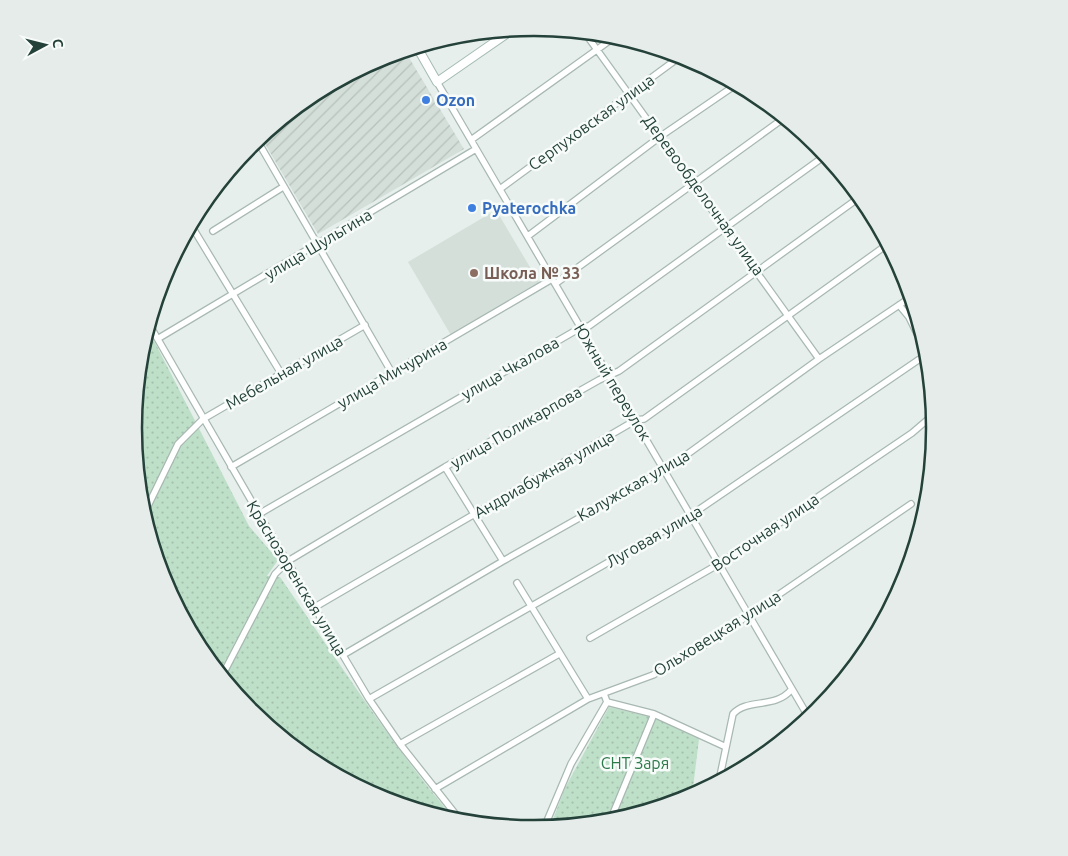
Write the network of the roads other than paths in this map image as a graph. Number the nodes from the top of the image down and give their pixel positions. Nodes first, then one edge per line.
1 (501, 38) edge
2 (592, 41) edge
3 (606, 43) edge
4 (598, 50) junction
5 (421, 53) edge
6 (673, 62) edge
7 (437, 82) junction
8 (730, 89) edge
9 (630, 92) junction
10 (778, 122) edge
11 (661, 136) junction
12 (471, 140) junction
13 (261, 147) edge
14 (476, 149) junction
15 (819, 160) edge
16 (694, 183) junction
17 (283, 187) junction
18 (500, 189) junction
19 (854, 202) edge
20 (726, 226) junction
21 (213, 231) dead end
22 (195, 232) edge
23 (528, 236) junction
24 (318, 244) junction
25 (882, 249) edge
26 (758, 270) junction
27 (554, 282) junction
28 (232, 295) junction
29 (905, 301) edge
30 (899, 305) junction
31 (788, 315) junction
32 (909, 318) edge
33 (365, 325) junction
34 (580, 328) junction
35 (155, 332) edge
36 (159, 338) junction
37 (820, 359) junction
38 (919, 359) edge
39 (392, 373) junction
40 (282, 375) junction
41 (609, 376) junction
42 (203, 419) junction
43 (636, 420) junction
44 (926, 421) edge
45 (231, 467) junction
46 (445, 467) junction
47 (665, 470) junction
48 (150, 502) edge
49 (911, 504) dead end
50 (259, 514) junction
51 (475, 514) junction
52 (691, 515) junction
53 (503, 560) junction
54 (288, 561) junction
55 (719, 564) junction
56 (517, 583) dead end
57 (532, 606) junction
58 (315, 608) junction
59 (749, 614) junction
60 (590, 638) dead end
61 (559, 654) junction
62 (343, 655) junction
63 (226, 669) edge
64 (792, 690) junction
65 (604, 694) junction
66 (370, 699) junction
67 (588, 699) junction
68 (607, 702) junction
69 (805, 711) edge
70 (654, 714) junction
71 (400, 744) junction
72 (726, 747) junction
73 (722, 771) edge
74 (435, 790) junction
75 (448, 810) edge
76 (614, 811) edge
77 (548, 819) edge

1 - 7 main road
2 - 4 street, Деревообделочная улица
3 - 4 street
4 - 9 street, Деревообделочная улица
4 - 12 street
5 - 7 main road, Южный переулок
6 - 9 street, Серпуховская улица
7 - 12 street, Южный переулок
8 - 11 street
9 - 11 street, Деревообделочная улица
9 - 18 street, Серпуховская улица
10 - 16 street, улица Мичурина
11 - 16 street, Деревообделочная улица
11 - 23 street
12 - 14 street, Южный переулок
13 - 17 street
14 - 18 street, Южный переулок
14 - 24 street, улица Шульгина
15 - 20 street, улица Чкалова
16 - 20 street, Деревообделочная улица
16 - 27 street, улица Мичурина
17 - 21 street
17 - 24 street
18 - 23 street, Южный переулок
19 - 26 street, улица Поликарпова
20 - 26 street, Деревообделочная улица
20 - 34 street, улица Чкалова
22 - 28 street
23 - 27 street, Южный переулок
24 - 28 street, улица Шульгина
24 - 33 street
25 - 31 street, Андриабужная улица
26 - 31 street, Деревообделочная улица
26 - 41 street, улица Поликарпова
27 - 34 street, Южный переулок
27 - 39 street, улица Мичурина
28 - 36 street, улица Шульгина
28 - 40 street
29 - 30 street, Калужская улица
30 - 32 street
30 - 37 street, Калужская улица
31 - 37 street, Деревообделочная улица
31 - 43 street, Андриабужная улица
33 - 39 street
33 - 40 street, Мебельная улица
34 - 41 street, Южный переулок
34 - 50 street, улица Чкалова
35 - 36 street, Краснозоренская улица
36 - 42 street, Краснозоренская улица
37 - 47 street, Калужская улица
38 - 52 street, Луговая улица
39 - 45 street, улица Мичурина
40 - 42 street, Мебельная улица
41 - 43 street, Южный переулок
41 - 46 street, улица Поликарпова
42 - 45 street, Краснозоренская улица
42 - 48 street, Мебельная улица
43 - 47 street, Южный переулок
43 - 51 street, Андриабужная улица
44 - 55 street, Восточная улица
45 - 50 street, Краснозоренская улица
46 - 51 street
46 - 54 street, улица Поликарпова
47 - 52 street, Южный переулок
47 - 53 street, Калужская улица
49 - 59 street, Ольховецкая улица
50 - 54 street, Краснозоренская улица
51 - 53 street
51 - 58 street, Андриабужная улица
52 - 55 street, Южный переулок
52 - 57 street, Луговая улица
53 - 62 street, Калужская улица
54 - 58 street, Краснозоренская улица
54 - 63 street, улица Поликарпова
55 - 59 street, Южный переулок
55 - 60 street, Восточная улица
56 - 57 street
57 - 61 street
57 - 66 street, Луговая улица
58 - 62 street, Краснозоренская улица
59 - 64 street, Южный переулок
59 - 65 street, Ольховецкая улица
61 - 67 street
61 - 71 street
62 - 66 street, Краснозоренская улица
64 - 69 street, Южный переулок
64 - 72 street
65 - 67 street, Ольховецкая улица
65 - 68 street
66 - 71 street, Краснозоренская улица
67 - 74 street, Ольховецкая улица
68 - 70 street
68 - 77 street
70 - 72 street
70 - 76 street
71 - 74 street, Краснозоренская улица
72 - 73 street
74 - 75 street, Краснозоренская улица

